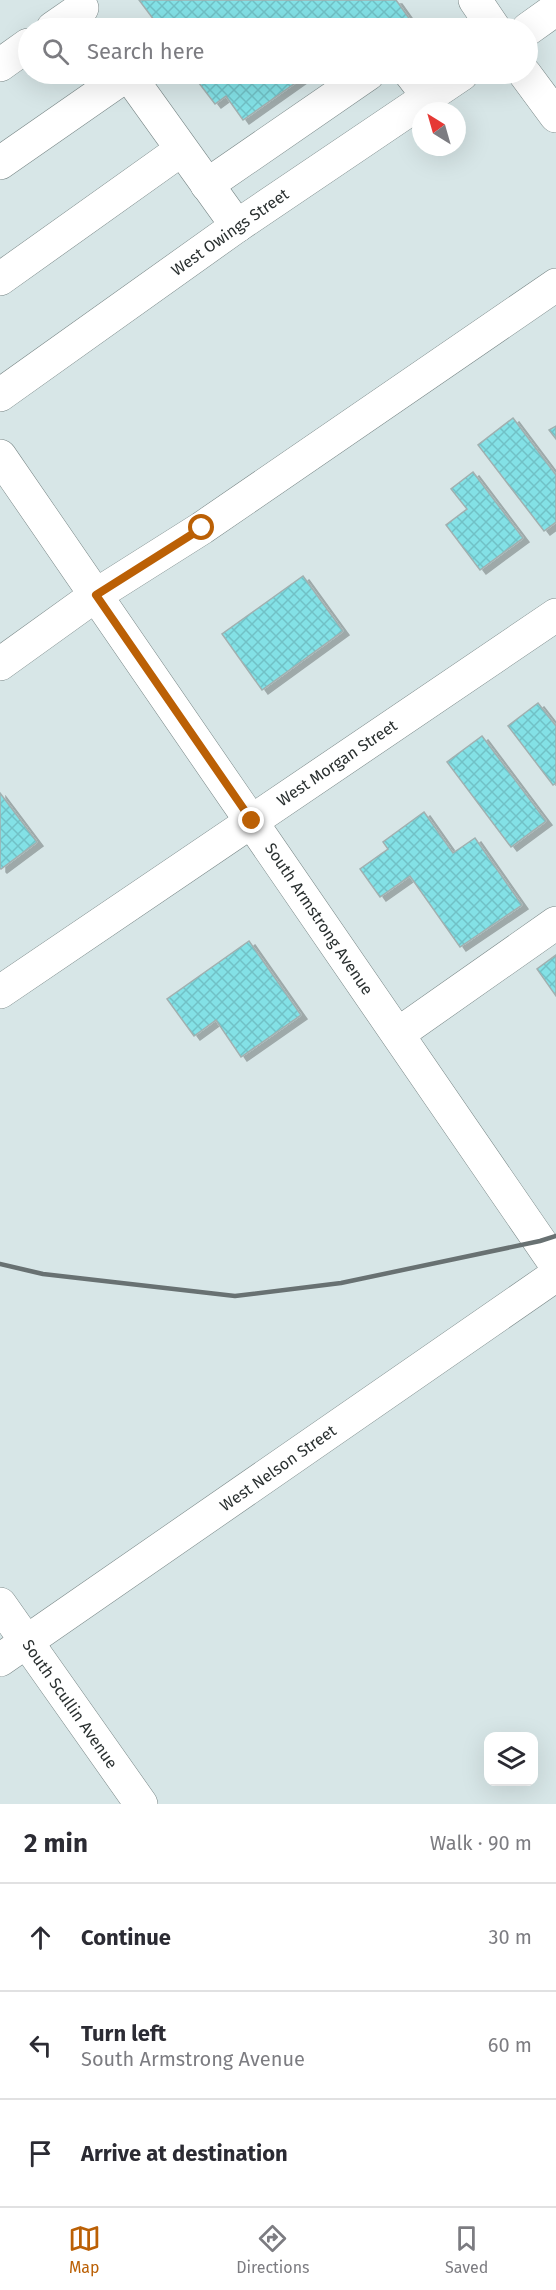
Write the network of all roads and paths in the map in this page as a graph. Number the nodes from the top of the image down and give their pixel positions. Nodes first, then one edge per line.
1 (475, 0) edge
2 (556, 9) edge
3 (487, 18) edge
4 (538, 22) edge
5 (18, 52) edge
6 (0, 65) edge
7 (114, 84) edge
8 (135, 84) edge
9 (353, 84) edge
10 (532, 84) edge
11 (420, 85) edge
12 (556, 116) edge
13 (181, 150) junction
14 (0, 163) edge
15 (207, 185) junction
16 (237, 226) junction
17 (0, 279) edge
18 (556, 285) edge
19 (0, 395) edge
20 (0, 456) edge
21 (96, 595) junction
22 (556, 615) edge
23 (0, 664) edge
24 (252, 821) junction
25 (556, 923) edge
26 (0, 992) edge
27 (398, 1034) junction
28 (556, 1265) edge
29 (556, 1275) edge
30 (0, 1604) edge
31 (13, 1651) edge
32 (141, 1804) edge

1 - 3 street
2 - 4 street
5 - 6 street
7 - 14 street
8 - 13 street
9 - 15 street
10 - 12 street
11 - 16 street, West Owings Street
13 - 15 street
13 - 17 street
15 - 16 street
16 - 19 street, West Owings Street
18 - 21 street
20 - 21 street, South Armstrong Avenue
21 - 23 street
21 - 24 street, South Armstrong Avenue
22 - 24 street, West Morgan Street
24 - 26 street, West Morgan Street
24 - 27 street, South Armstrong Avenue
25 - 27 street
27 - 28 street, South Armstrong Avenue
29 - 31 street, West Nelson Street
30 - 31 street, South Scullin Avenue
31 - 32 street, South Scullin Avenue

